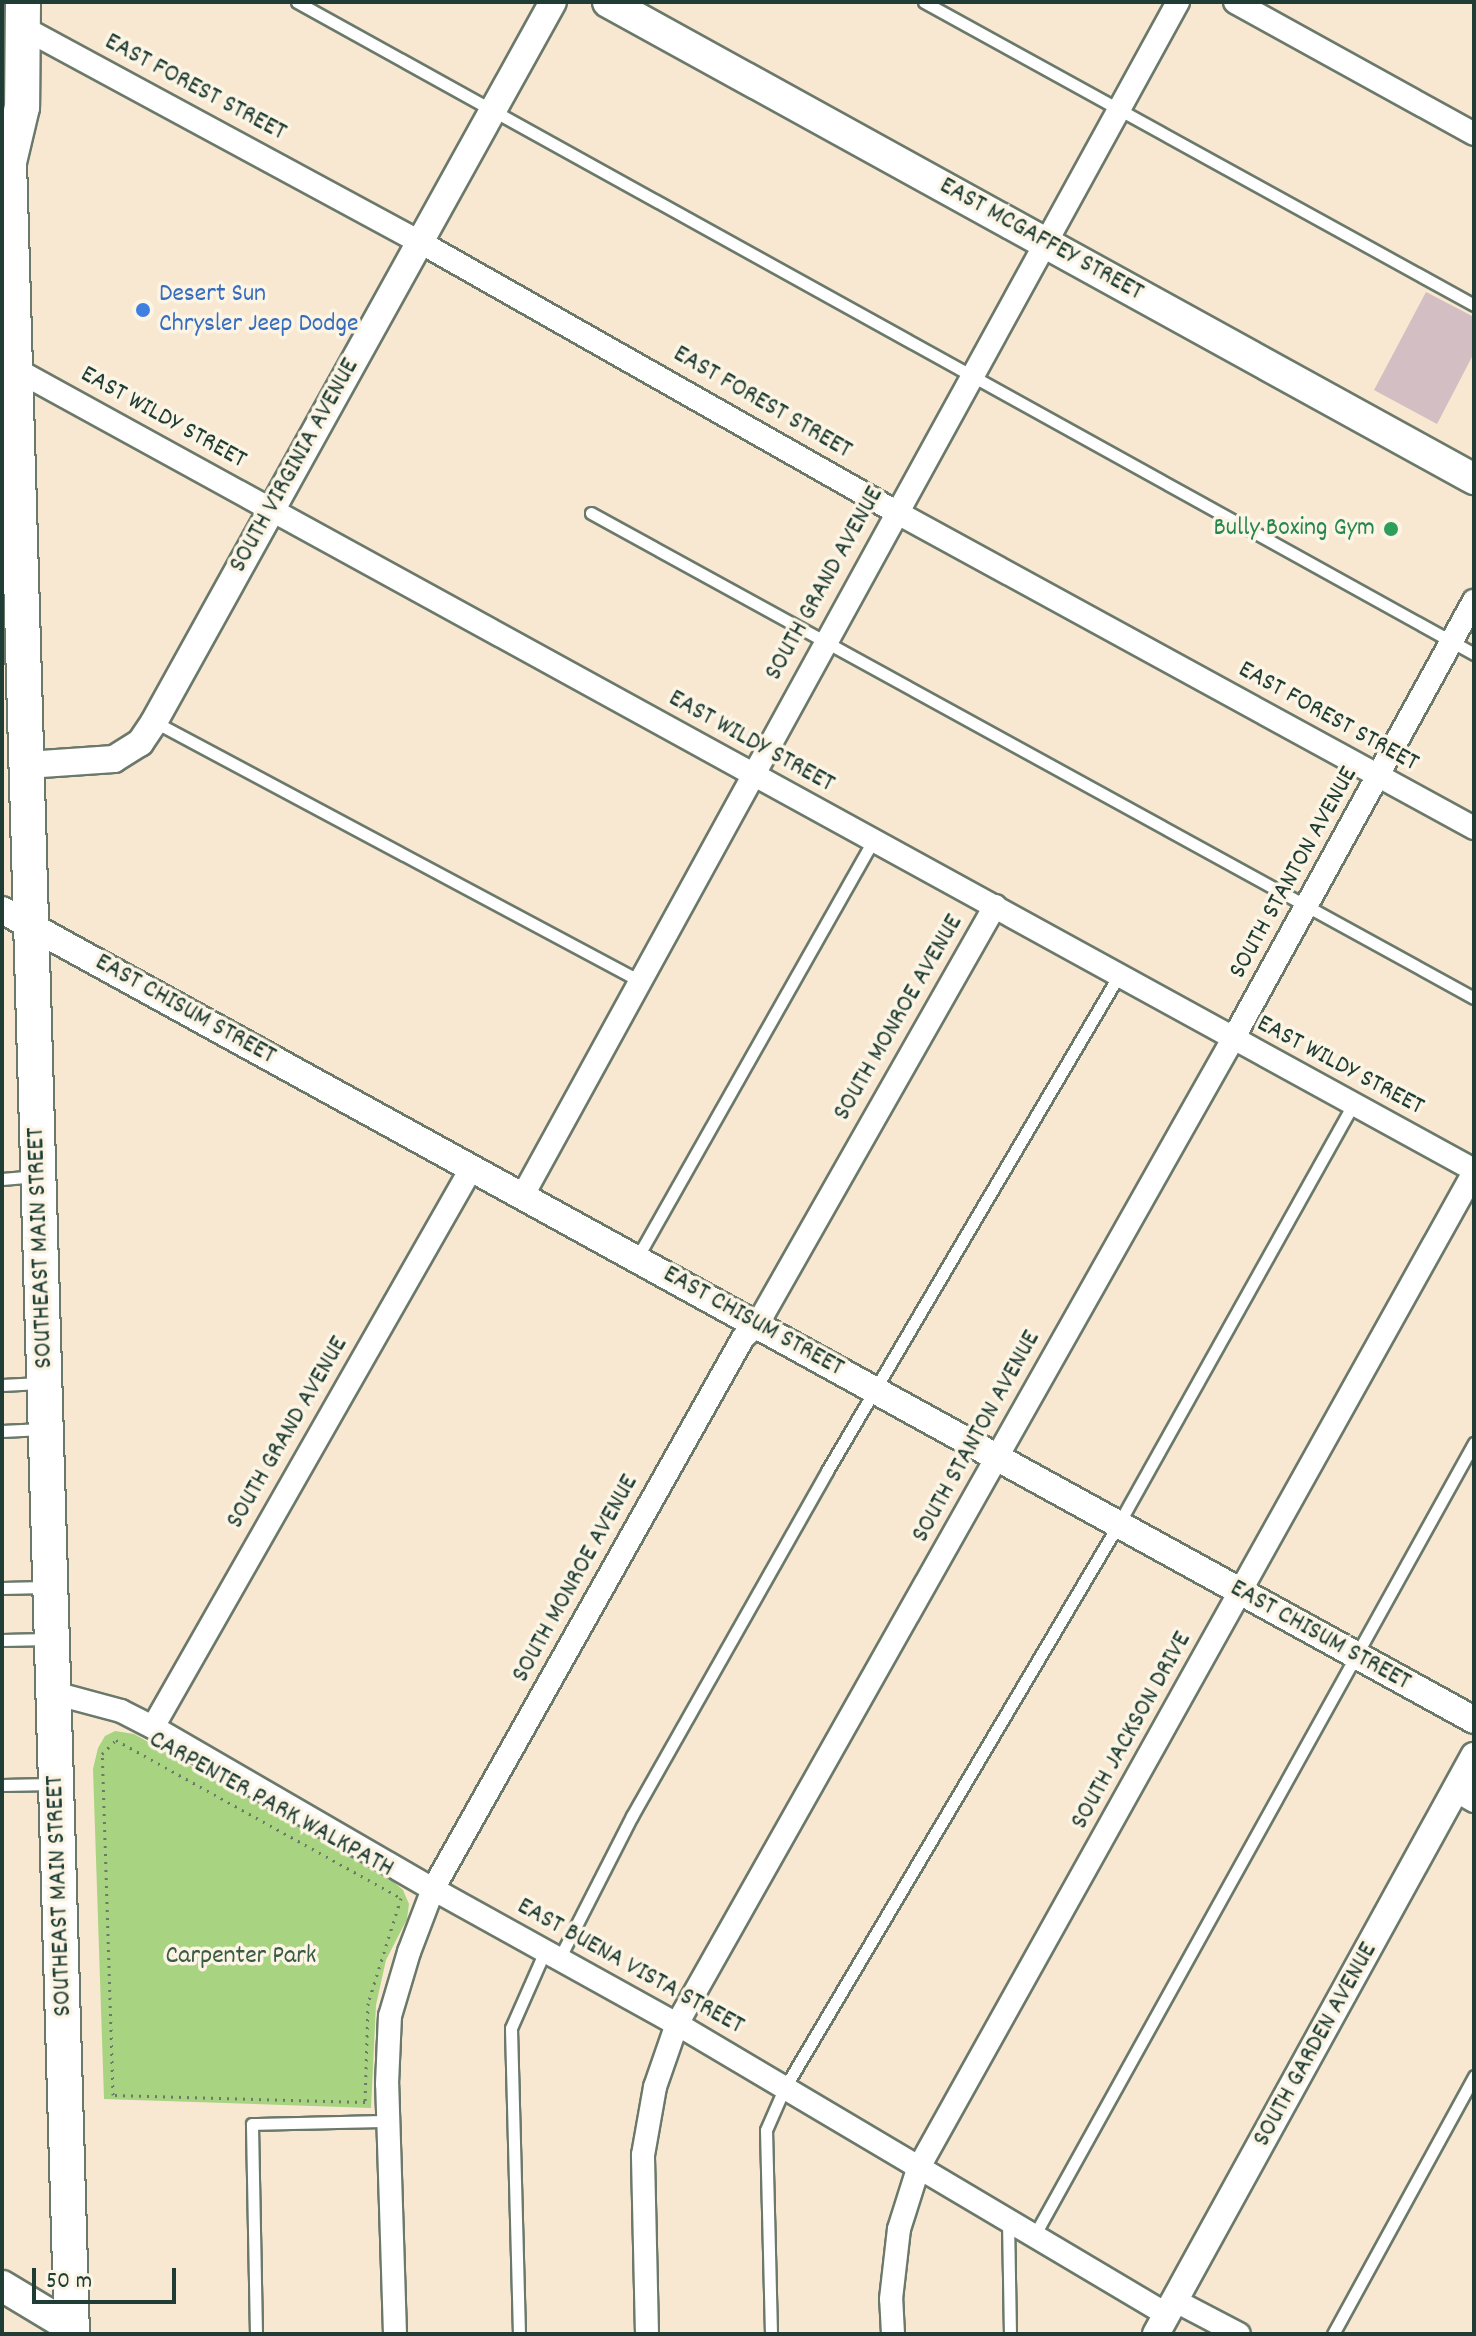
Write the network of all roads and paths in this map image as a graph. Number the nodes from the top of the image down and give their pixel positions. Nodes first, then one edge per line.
1 (297, 2) edge
2 (553, 2) edge
3 (608, 2) edge
4 (924, 2) edge
5 (1178, 2) edge
6 (1235, 2) edge
7 (23, 14) edge
8 (1119, 109) junction
9 (493, 110) junction
10 (1474, 134) edge
11 (6, 153) edge
12 (420, 242) junction
13 (1045, 242) junction
14 (1474, 305) edge
15 (9, 366) edge
16 (970, 377) junction
17 (1474, 479) edge
18 (271, 509) junction
19 (896, 512) junction
20 (591, 513) dead end
21 (1474, 601) edge
22 (825, 641) junction
23 (1452, 642) junction
24 (1474, 654) edge
25 (154, 722) junction
26 (27, 765) junction
27 (753, 774) junction
28 (1379, 777) junction
29 (1474, 828) edge
30 (873, 841) junction
31 (995, 906) junction
32 (1307, 906) junction
33 (17, 918) edge
34 (1119, 975) junction
35 (640, 981) junction
36 (1474, 998) edge
37 (1233, 1039) junction
38 (1353, 1104) junction
39 (472, 1167) junction
40 (1474, 1171) edge
41 (38, 1175) junction
42 (2, 1179) edge
43 (523, 1195) junction
44 (637, 1258) junction
45 (757, 1325) junction
46 (45, 1383) junction
47 (2, 1385) edge
48 (875, 1390) junction
49 (46, 1429) junction
50 (2, 1431) edge
51 (1474, 1443) edge
52 (997, 1458) junction
53 (1118, 1525) junction
54 (51, 1586) junction
55 (2, 1588) edge
56 (1241, 1593) junction
57 (53, 1638) junction
58 (2, 1640) edge
59 (1357, 1656) junction
60 (54, 1693) junction
61 (1474, 1720) edge
62 (153, 1727) junction
63 (116, 1740) joint
64 (1474, 1756) edge
65 (57, 1784) junction
66 (2, 1785) edge
67 (1464, 1795) edge
68 (433, 1889) junction
69 (552, 1955) junction
70 (677, 2024) junction
71 (1474, 2076) edge
72 (784, 2089) junction
73 (388, 2121) junction
74 (918, 2169) junction
75 (1008, 2220) junction
76 (1034, 2236) junction
77 (2, 2286) edge
78 (1165, 2316) edge
79 (75, 2332) edge
80 (256, 2334) edge
81 (395, 2334) edge
82 (519, 2334) edge
83 (647, 2334) edge
84 (771, 2334) edge
85 (893, 2334) edge
86 (1010, 2334) edge
87 (1239, 2334) edge
88 (1333, 2334) edge

1 - 9 lane
2 - 9 street, SOUTH VIRGINIA AVENUE
3 - 13 main road, EAST MCGAFFEY STREET
4 - 8 lane
5 - 8 street, SOUTH GRAND AVENUE
6 - 10 street
7 - 11 main road, SOUTHEAST MAIN STREET
7 - 12 street, EAST FOREST STREET
8 - 13 street, SOUTH GRAND AVENUE
8 - 14 lane
9 - 12 street, SOUTH VIRGINIA AVENUE
9 - 16 lane
11 - 15 main road, SOUTHEAST MAIN STREET
12 - 18 street, SOUTH VIRGINIA AVENUE
12 - 19 street, EAST FOREST STREET
13 - 16 street, SOUTH GRAND AVENUE
13 - 17 main road, EAST MCGAFFEY STREET
15 - 18 street, EAST WILDY STREET
15 - 26 main road, SOUTHEAST MAIN STREET
16 - 19 street, SOUTH GRAND AVENUE
16 - 23 lane
18 - 25 street, SOUTH VIRGINIA AVENUE
18 - 27 street, EAST WILDY STREET
19 - 22 street, SOUTH GRAND AVENUE
19 - 28 street, EAST FOREST STREET
20 - 22 lane
21 - 23 street, SOUTH STANTON AVENUE
22 - 27 street, SOUTH GRAND AVENUE
22 - 32 lane
23 - 24 lane
23 - 28 street, SOUTH STANTON AVENUE
25 - 26 street, SOUTH VIRGINIA AVENUE
25 - 35 lane
26 - 33 main road, SOUTHEAST MAIN STREET
27 - 30 street, EAST WILDY STREET
27 - 35 street, SOUTH GRAND AVENUE
28 - 29 street, EAST FOREST STREET
28 - 32 street, SOUTH STANTON AVENUE
30 - 31 street, EAST WILDY STREET
30 - 44 lane
31 - 34 street, EAST WILDY STREET
31 - 45 street, SOUTH MONROE AVENUE
32 - 36 lane
32 - 37 street, SOUTH STANTON AVENUE
33 - 39 street, EAST CHISUM STREET
33 - 41 main road, SOUTHEAST MAIN STREET
34 - 37 street, EAST WILDY STREET
34 - 48 lane
35 - 43 street, SOUTH GRAND AVENUE
37 - 38 street, EAST WILDY STREET
37 - 52 street, SOUTH STANTON AVENUE
38 - 40 street, EAST WILDY STREET
38 - 53 lane
39 - 43 street, EAST CHISUM STREET
39 - 62 street, SOUTH GRAND AVENUE
40 - 56 street, SOUTH JACKSON DRIVE
41 - 42 lane
41 - 46 main road, SOUTHEAST MAIN STREET
43 - 44 street, EAST CHISUM STREET
44 - 45 street, EAST CHISUM STREET
45 - 48 street, EAST CHISUM STREET
45 - 68 street, SOUTH MONROE AVENUE
46 - 47 lane
46 - 49 main road, SOUTHEAST MAIN STREET
48 - 52 street, EAST CHISUM STREET
48 - 69 lane
49 - 50 lane
49 - 54 main road, SOUTHEAST MAIN STREET
51 - 59 lane
52 - 53 street, EAST CHISUM STREET
52 - 70 street, SOUTH STANTON AVENUE
53 - 56 street, EAST CHISUM STREET
53 - 72 lane
54 - 55 lane
54 - 57 main road, SOUTHEAST MAIN STREET
56 - 59 street, EAST CHISUM STREET
56 - 74 street, SOUTH JACKSON DRIVE
57 - 58 lane
57 - 60 main road, SOUTHEAST MAIN STREET
59 - 61 street, EAST CHISUM STREET
59 - 76 lane
60 - 62 street, EAST BUENA VISTA STREET
60 - 65 main road, SOUTHEAST MAIN STREET
62 - 68 street, EAST BUENA VISTA STREET
63 - 63 path, CARPENTER PARK WALKPATH
64 - 67 street, SOUTH GARDEN AVENUE
65 - 66 lane
65 - 79 main road, SOUTHEAST MAIN STREET
67 - 78 street, SOUTH GARDEN AVENUE
68 - 69 street, EAST BUENA VISTA STREET
68 - 73 street, SOUTH MONROE AVENUE
69 - 70 street, EAST BUENA VISTA STREET
69 - 82 lane
70 - 72 street, EAST BUENA VISTA STREET
70 - 83 street, SOUTH STANTON AVENUE
71 - 88 lane
72 - 74 street, EAST BUENA VISTA STREET
72 - 84 lane
73 - 80 lane
73 - 81 street, SOUTH MONROE AVENUE
74 - 75 street, EAST BUENA VISTA STREET
74 - 85 street, SOUTH JACKSON DRIVE
75 - 76 street, EAST BUENA VISTA STREET
75 - 86 lane
76 - 78 street, EAST BUENA VISTA STREET
77 - 79 main road
78 - 87 street, EAST BUENA VISTA STREET

